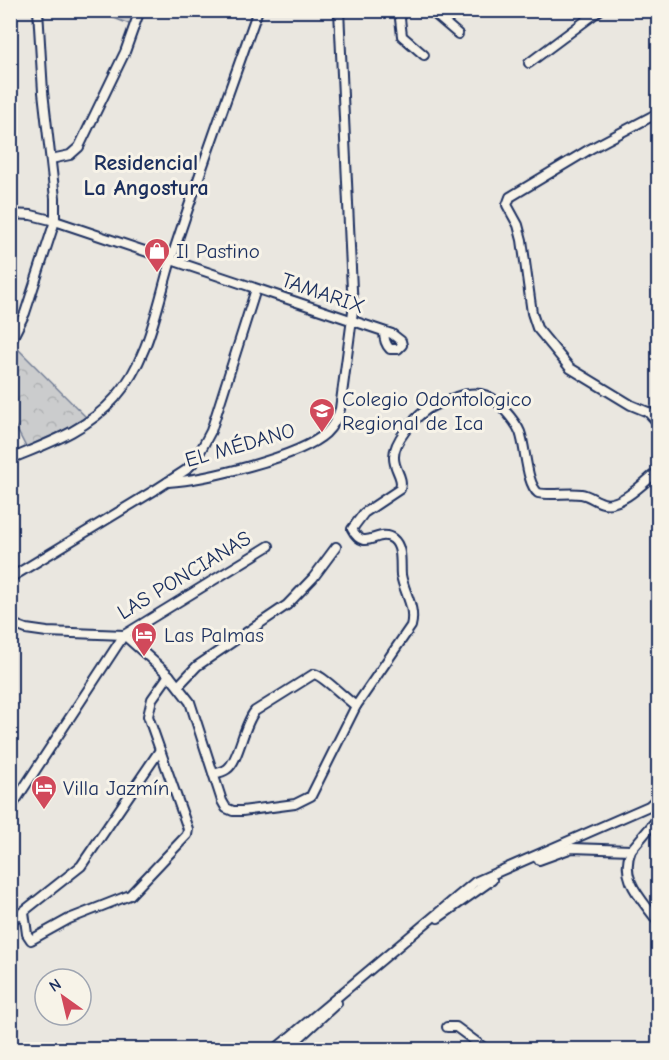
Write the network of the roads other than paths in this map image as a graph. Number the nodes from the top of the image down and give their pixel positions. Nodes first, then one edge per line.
1 (38, 10) edge
2 (140, 10) edge
3 (258, 10) edge
4 (339, 10) edge
5 (399, 10) edge
6 (430, 10) edge
7 (600, 10) edge
8 (458, 34) dead end
9 (424, 55) dead end
10 (529, 63) dead end
11 (658, 113) edge
12 (51, 159) junction
13 (10, 214) edge
14 (55, 221) junction
15 (171, 260) junction
16 (256, 289) junction
17 (352, 322) junction
18 (384, 332) dead end
19 (10, 343) edge
20 (658, 423) edge
21 (10, 459) edge
22 (658, 471) edge
23 (168, 482) junction
24 (269, 546) dead end
25 (336, 547) dead end
26 (10, 578) edge
27 (10, 623) edge
28 (124, 635) junction
29 (169, 675) junction
30 (179, 685) junction
31 (356, 706) junction
32 (160, 750) junction
33 (213, 774) junction
34 (658, 798) edge
35 (10, 809) edge
36 (658, 818) edge
37 (631, 850) junction
38 (24, 912) junction
39 (10, 922) edge
40 (658, 922) edge
41 (447, 1027) dead end
42 (10, 1044) edge
43 (25, 1050) edge
44 (274, 1050) edge
45 (286, 1050) edge
46 (487, 1050) edge

1 - 12 street
2 - 12 street
3 - 15 street
4 - 17 street, EL MÉDANO
5 - 9 street
6 - 8 street
7 - 10 street
11 - 20 street
12 - 14 street
13 - 14 street, TAMARIX
14 - 15 street, TAMARIX
14 - 19 street
15 - 16 street, TAMARIX
15 - 21 street
16 - 17 street, TAMARIX
16 - 23 street
17 - 18 street, TAMARIX
17 - 23 street, EL MÉDANO
22 - 31 street
23 - 26 street, EL MÉDANO
24 - 28 street, LAS PONCIANAS
25 - 30 street
27 - 28 street, LAS PONCIANAS
28 - 29 street
28 - 35 street
29 - 30 street
29 - 32 street
30 - 33 street
31 - 33 street
31 - 33 street
32 - 38 street
32 - 38 street
34 - 44 street
36 - 37 street
37 - 40 street
37 - 45 street
38 - 39 street
41 - 46 street
42 - 43 street

